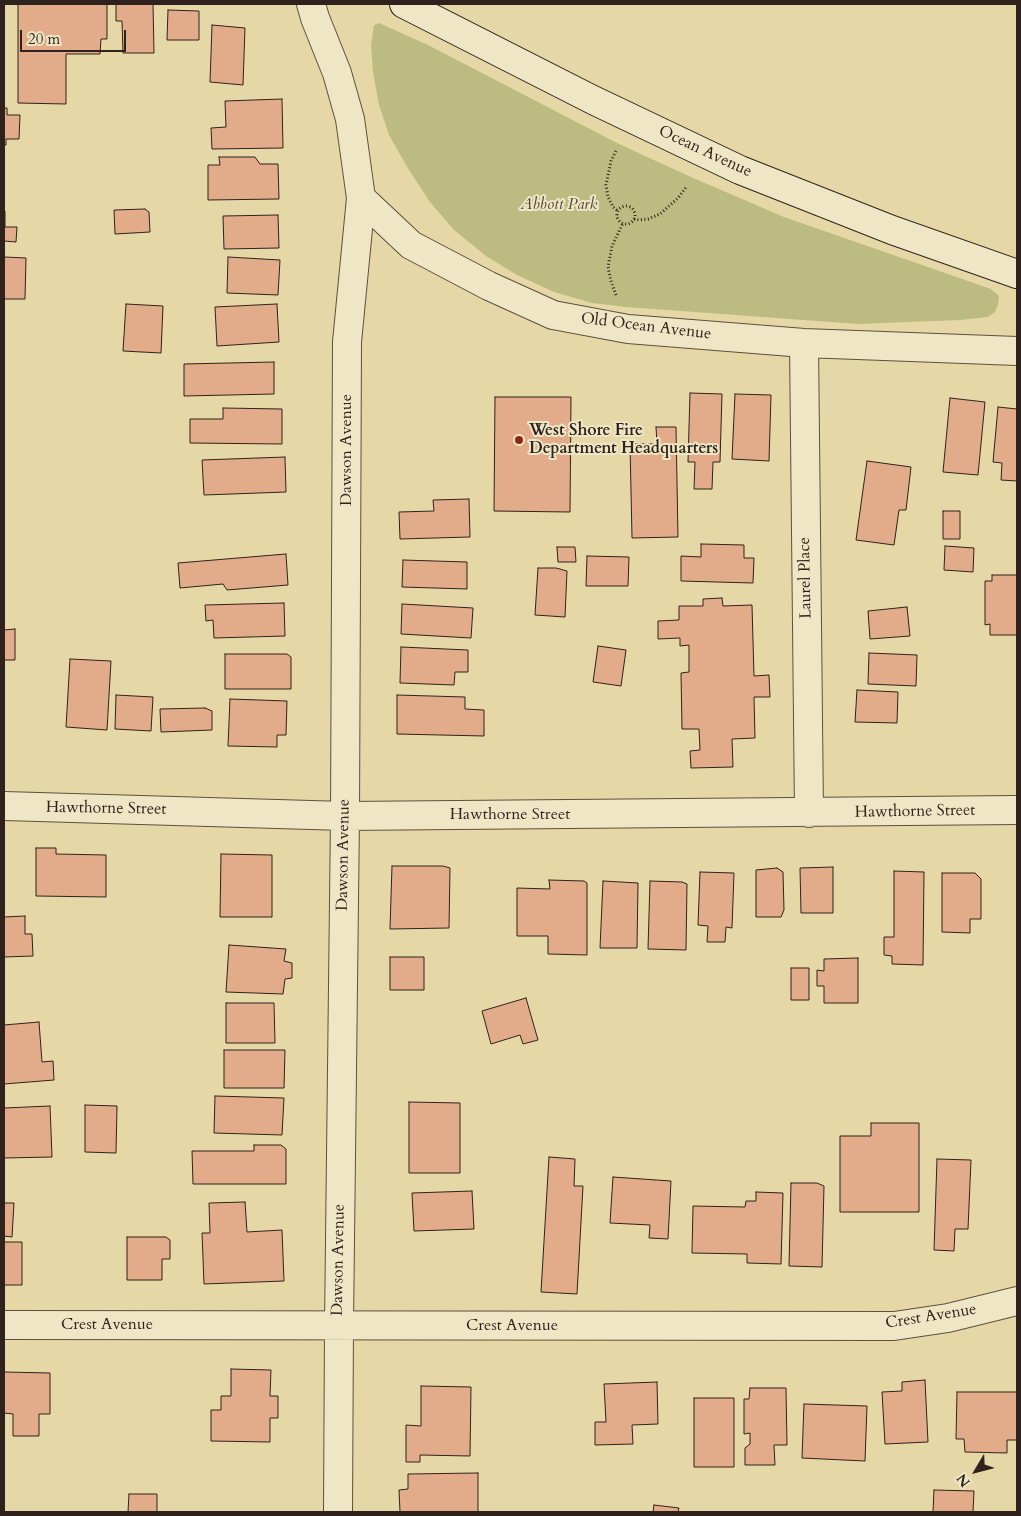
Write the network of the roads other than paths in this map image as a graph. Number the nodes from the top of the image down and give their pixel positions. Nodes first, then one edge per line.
1 (311, 4) edge
2 (404, 4) edge
3 (361, 198) junction
4 (1017, 274) edge
5 (804, 343) junction
6 (1017, 351) edge
7 (4, 806) edge
8 (1017, 810) edge
9 (809, 813) junction
10 (345, 816) junction
11 (1017, 1301) edge
12 (4, 1325) edge
13 (338, 1325) junction
14 (338, 1512) edge

1 - 3 street
2 - 4 street, Ocean Avenue
3 - 5 street, Old Ocean Avenue
3 - 10 street, Dawson Avenue
5 - 6 street, Old Ocean Avenue
5 - 9 street, Laurel Place
7 - 10 street, Hawthorne Street
8 - 9 street, Hawthorne Street
9 - 10 street, Hawthorne Street
10 - 13 street, Dawson Avenue
11 - 13 street, Crest Avenue
12 - 13 street, Crest Avenue
13 - 14 street, Dawson Avenue

